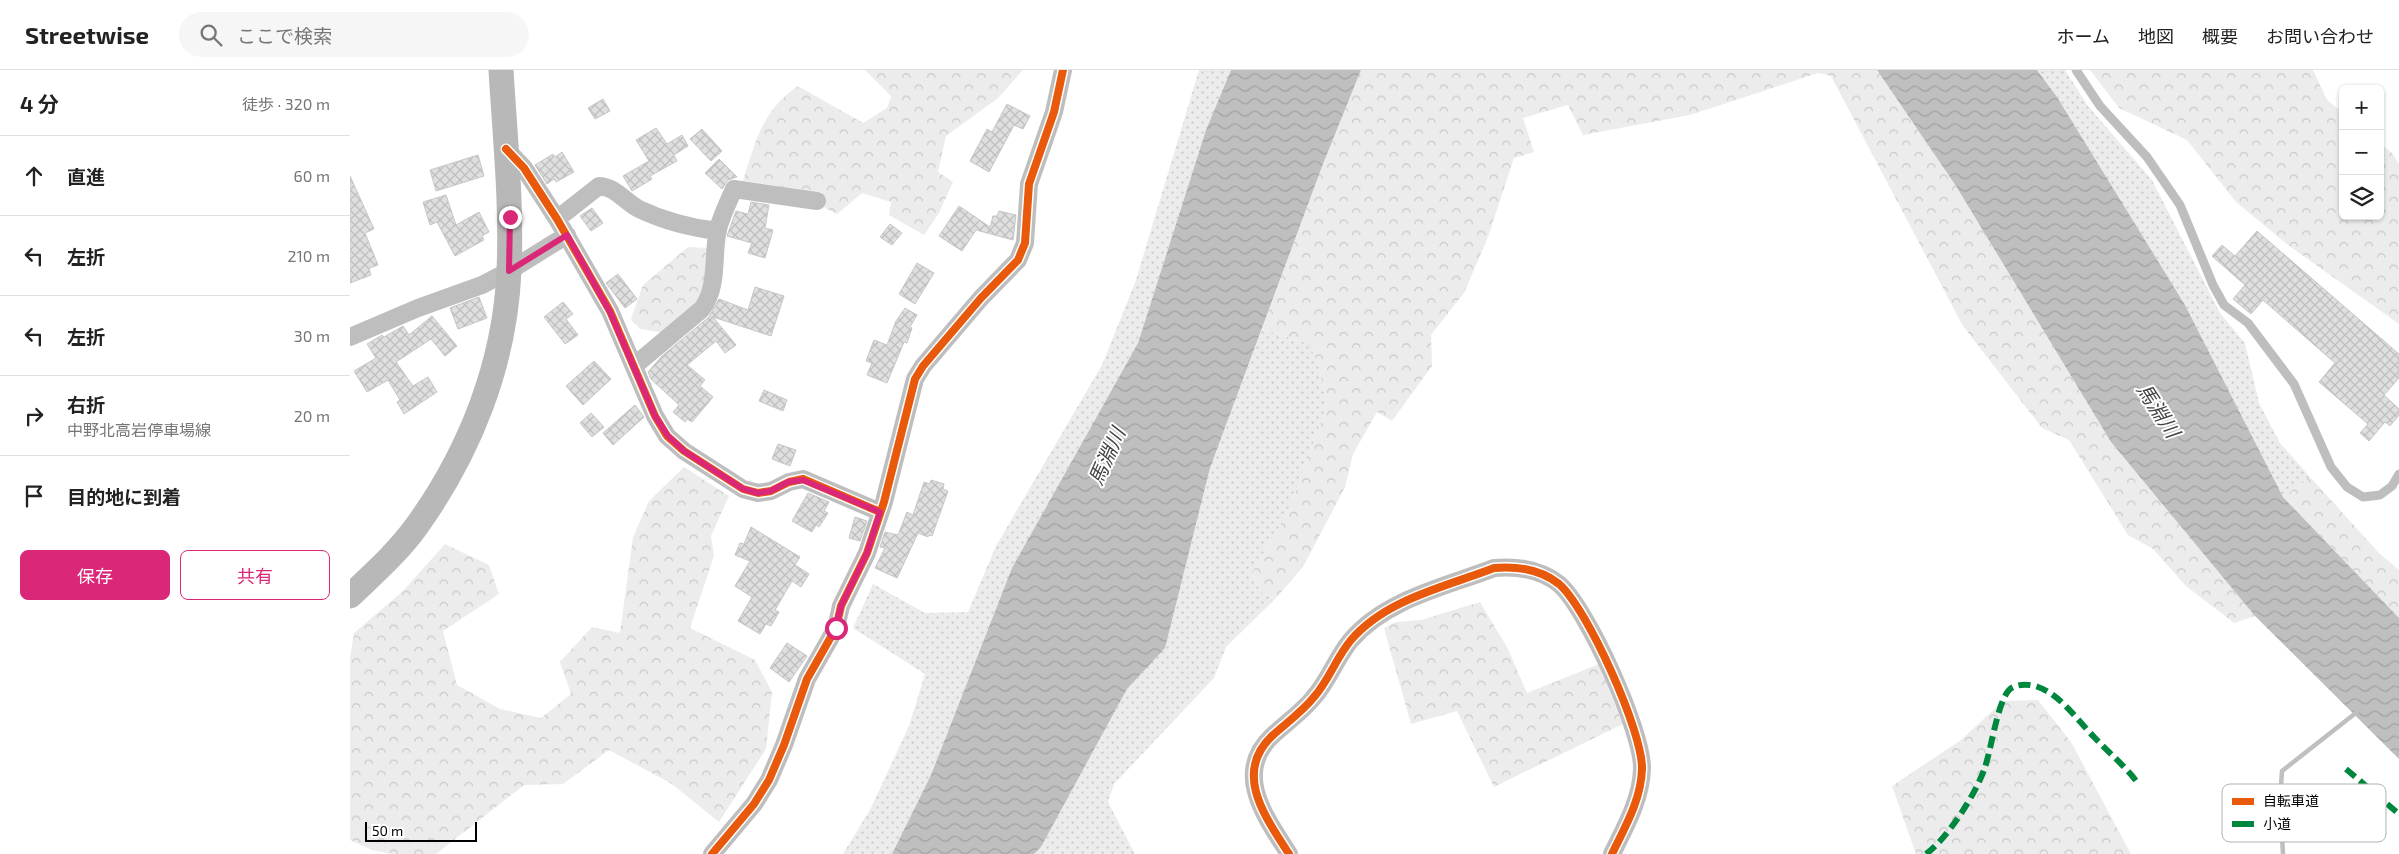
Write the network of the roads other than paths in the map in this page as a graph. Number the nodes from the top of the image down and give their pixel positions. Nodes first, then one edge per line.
1 (501, 70) edge
2 (1063, 70) edge
3 (2076, 70) edge
4 (506, 149) junction
5 (817, 201) dead end
6 (557, 219) junction
7 (718, 231) junction
8 (567, 235) junction
9 (509, 271) junction
10 (350, 337) edge
11 (634, 366) junction
12 (2399, 474) edge
13 (880, 512) junction
14 (350, 596) edge
15 (712, 854) edge
16 (1289, 854) edge
17 (1612, 854) edge

1 - 4 main road
2 - 13 street
3 - 12 lane
4 - 6 street
4 - 9 main road
5 - 7 street
6 - 7 street
6 - 8 street
7 - 11 street
8 - 9 street
8 - 11 street
9 - 10 street
9 - 14 main road
11 - 13 street
13 - 15 street
16 - 17 street

